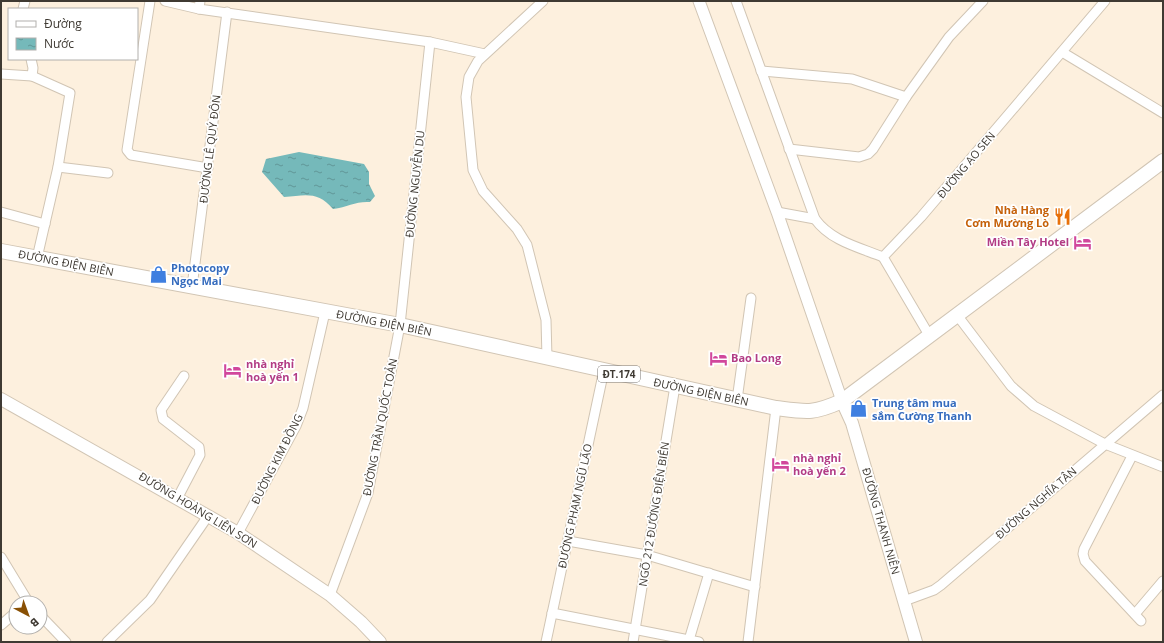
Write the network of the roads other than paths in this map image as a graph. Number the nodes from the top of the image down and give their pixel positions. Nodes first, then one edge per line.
1 (150, 1) edge
2 (165, 1) edge
3 (543, 1) edge
4 (699, 1) edge
5 (736, 1) edge
6 (983, 1) edge
7 (1105, 1) edge
8 (200, 5) edge
9 (227, 12) junction
10 (430, 42) junction
11 (1062, 52) junction
12 (485, 54) junction
13 (31, 60) edge
14 (761, 71) junction
15 (1, 74) edge
16 (32, 76) junction
17 (906, 97) junction
18 (1163, 113) edge
19 (789, 149) junction
20 (1163, 161) edge
21 (58, 167) junction
22 (208, 168) junction
23 (108, 173) dead end
24 (1, 212) edge
25 (777, 212) junction
26 (815, 219) junction
27 (45, 224) junction
28 (1, 250) edge
29 (883, 257) junction
30 (37, 258) junction
31 (192, 287) junction
32 (751, 298) dead end
33 (325, 312) junction
34 (957, 315) junction
35 (400, 325) junction
36 (929, 335) junction
37 (547, 358) junction
38 (604, 370) junction
39 (184, 376) dead end
40 (675, 386) junction
41 (1163, 395) edge
42 (1, 399) edge
43 (737, 400) junction
44 (842, 401) junction
45 (776, 408) junction
46 (1105, 444) junction
47 (1132, 456) junction
48 (1163, 467) edge
49 (178, 498) junction
50 (208, 516) junction
51 (238, 533) junction
52 (568, 541) junction
53 (647, 554) junction
54 (1, 557) edge
55 (709, 573) junction
56 (1163, 581) edge
57 (755, 587) junction
58 (23, 595) edge
59 (330, 596) junction
60 (904, 601) junction
61 (552, 613) junction
62 (48, 623) edge
63 (635, 629) junction
64 (689, 640) junction
65 (66, 642) edge
66 (106, 642) edge
67 (380, 642) edge
68 (546, 642) edge
69 (634, 642) edge
70 (699, 642) edge
71 (748, 642) edge
72 (916, 642) edge

1 - 22 street
2 - 8 street
3 - 12 street
4 - 25 street
5 - 14 street
6 - 17 street
7 - 11 street, ĐƯỜNG AO SEN
8 - 9 street
9 - 10 street
9 - 22 street, ĐƯỜNG LÊ QUÝ ĐÔN
10 - 12 street
10 - 35 street, ĐƯỜNG NGUYỄN DU
11 - 18 street
11 - 29 street, ĐƯỜNG AO SEN
12 - 37 street
13 - 16 street
14 - 17 street
14 - 19 street
15 - 16 street
16 - 21 street
17 - 19 street
19 - 26 street
20 - 34 main road, ĐƯỜNG ĐIỆN BIÊN / ĐT.174
21 - 23 street
21 - 27 street
22 - 31 street, ĐƯỜNG LÊ QUÝ ĐÔN
24 - 27 street
25 - 26 street
25 - 44 street
26 - 29 street
27 - 30 street
28 - 30 main road, ĐƯỜNG ĐIỆN BIÊN / ĐT.174
29 - 36 street
30 - 31 main road, ĐƯỜNG ĐIỆN BIÊN / ĐT.174
31 - 33 main road, ĐƯỜNG ĐIỆN BIÊN / ĐT.174
32 - 43 street
33 - 35 main road, ĐƯỜNG ĐIỆN BIÊN / ĐT.174
33 - 51 street, ĐƯỜNG KIM ĐỒNG
34 - 36 main road, ĐƯỜNG ĐIỆN BIÊN / ĐT.174
34 - 46 street
35 - 37 main road, ĐƯỜNG ĐIỆN BIÊN / ĐT.174
35 - 59 street, ĐƯỜNG TRẦN QUỐC TOẢN
36 - 44 main road, ĐƯỜNG ĐIỆN BIÊN / ĐT.174
37 - 38 main road, ĐƯỜNG ĐIỆN BIÊN / ĐT.174
38 - 40 main road, ĐƯỜNG ĐIỆN BIÊN / ĐT.174
38 - 52 street, ĐƯỜNG PHẠM NGŨ LÃO
39 - 49 street
40 - 43 main road, ĐƯỜNG ĐIỆN BIÊN / ĐT.174
40 - 53 street, NGÕ 212 ĐƯỜNG ĐIỆN BIÊN
41 - 46 street, ĐƯỜNG NGHĨA TÂN
42 - 49 main road, ĐƯỜNG HOÀNG LIÊN SƠN
43 - 45 main road, ĐƯỜNG ĐIỆN BIÊN / ĐT.174
44 - 45 main road, ĐƯỜNG ĐIỆN BIÊN / ĐT.174
44 - 60 main road, ĐƯỜNG THANH NIÊN
45 - 57 street
46 - 47 street
46 - 60 street, ĐƯỜNG NGHĨA TÂN
47 - 48 street
47 - 56 street
49 - 50 main road, ĐƯỜNG HOÀNG LIÊN SƠN
50 - 51 main road, ĐƯỜNG HOÀNG LIÊN SƠN
50 - 66 street
51 - 59 main road, ĐƯỜNG HOÀNG LIÊN SƠN
52 - 53 street
52 - 61 street, ĐƯỜNG PHẠM NGŨ LÃO
53 - 55 street
53 - 63 street, NGÕ 212 ĐƯỜNG ĐIỆN BIÊN
54 - 58 street
55 - 57 street
55 - 64 street
57 - 71 street
59 - 67 main road, ĐƯỜNG HOÀNG LIÊN SƠN
60 - 72 main road, ĐƯỜNG THANH NIÊN
61 - 63 street
61 - 68 street, ĐƯỜNG PHẠM NGŨ LÃO
62 - 65 street
63 - 64 street
63 - 69 street, NGÕ 212 ĐƯỜNG ĐIỆN BIÊN
64 - 70 street

